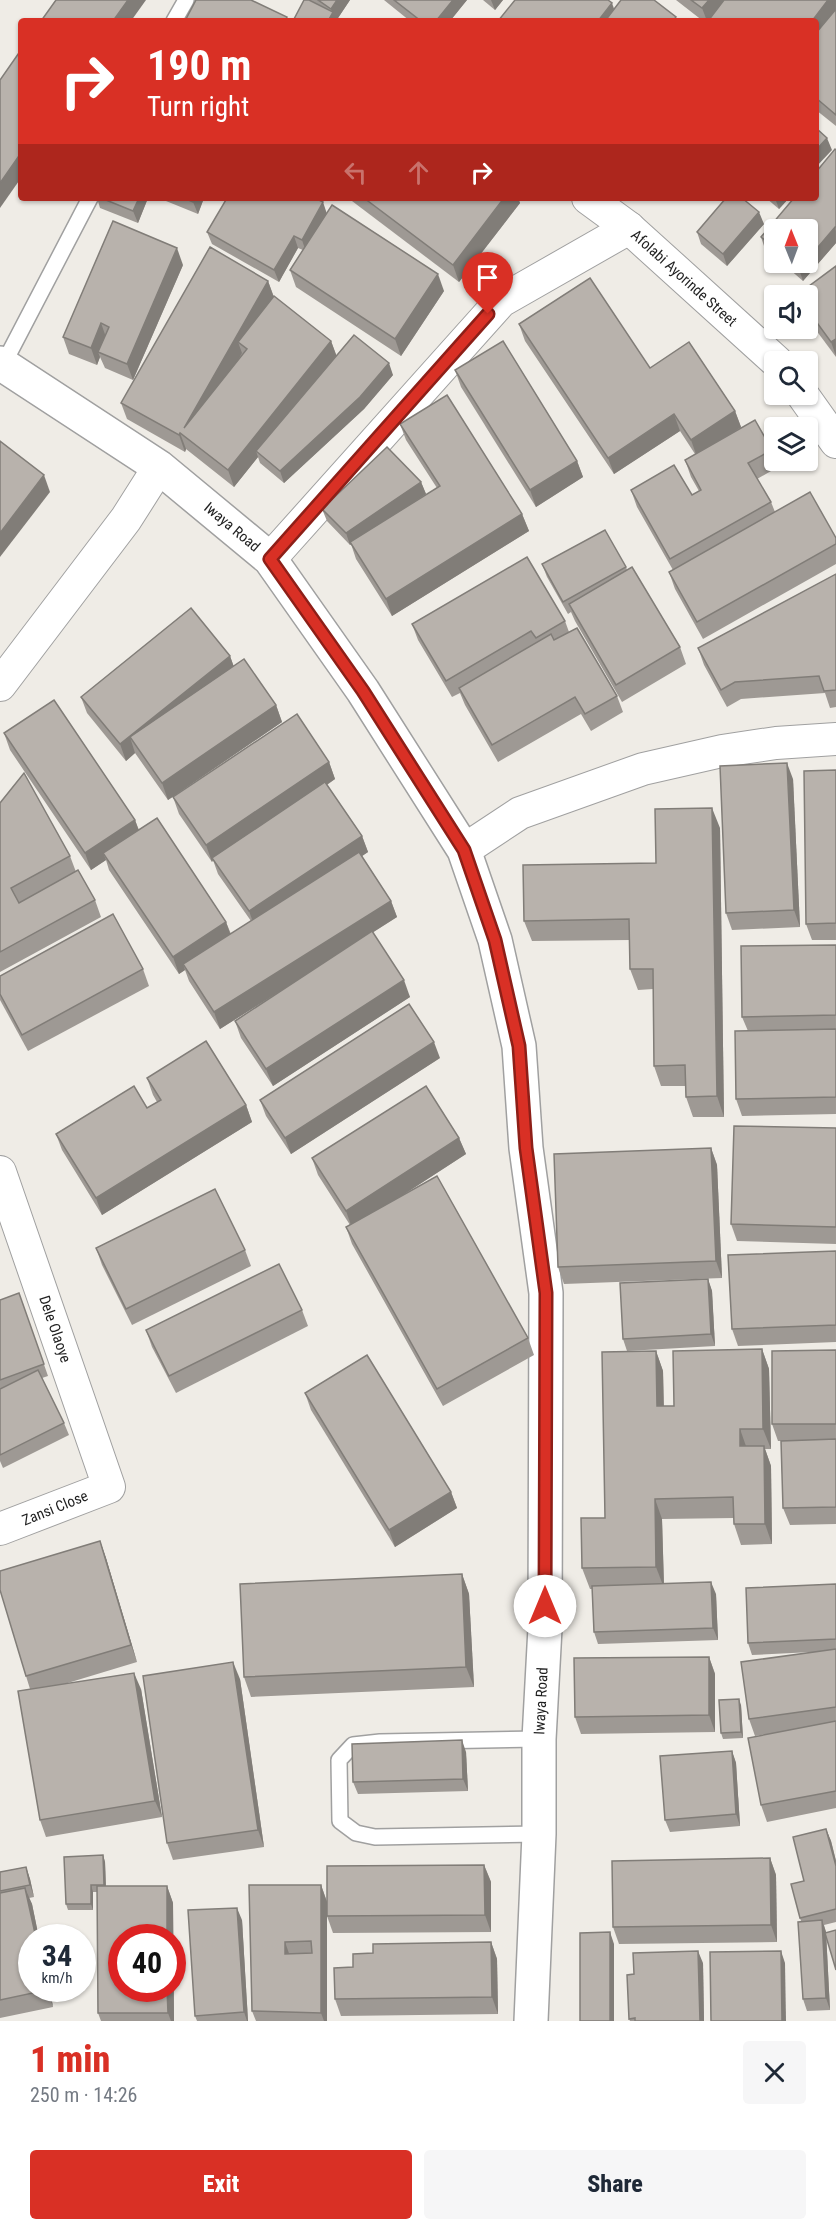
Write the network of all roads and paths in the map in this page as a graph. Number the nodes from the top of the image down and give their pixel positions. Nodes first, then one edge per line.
1 (186, 0) edge
2 (176, 18) edge
3 (88, 201) edge
4 (592, 201) edge
5 (629, 228) junction
6 (765, 351) edge
7 (2, 364) edge
8 (810, 405) edge
9 (836, 442) edge
10 (159, 467) junction
11 (270, 559) junction
12 (0, 685) edge
13 (836, 739) edge
14 (464, 850) junction
15 (0, 1172) edge
16 (109, 1486) joint
17 (0, 1529) edge
18 (539, 1739) junction
19 (539, 1834) junction
20 (531, 2021) edge

1 - 2 lane
3 - 7 lane
4 - 5 street, Afolabi Ayorinde Street
5 - 6 street, Afolabi Ayorinde Street
5 - 11 street
7 - 10 street, Iwaya Road
8 - 9 street
10 - 11 street, Iwaya Road
10 - 12 street
11 - 14 street, Iwaya Road
13 - 14 street
14 - 18 street, Iwaya Road
15 - 16 street, Dele Olaoye
16 - 17 street, Zansi Close
18 - 19 street, Iwaya Road
18 - 19 lane
19 - 20 street, Iwaya Road

